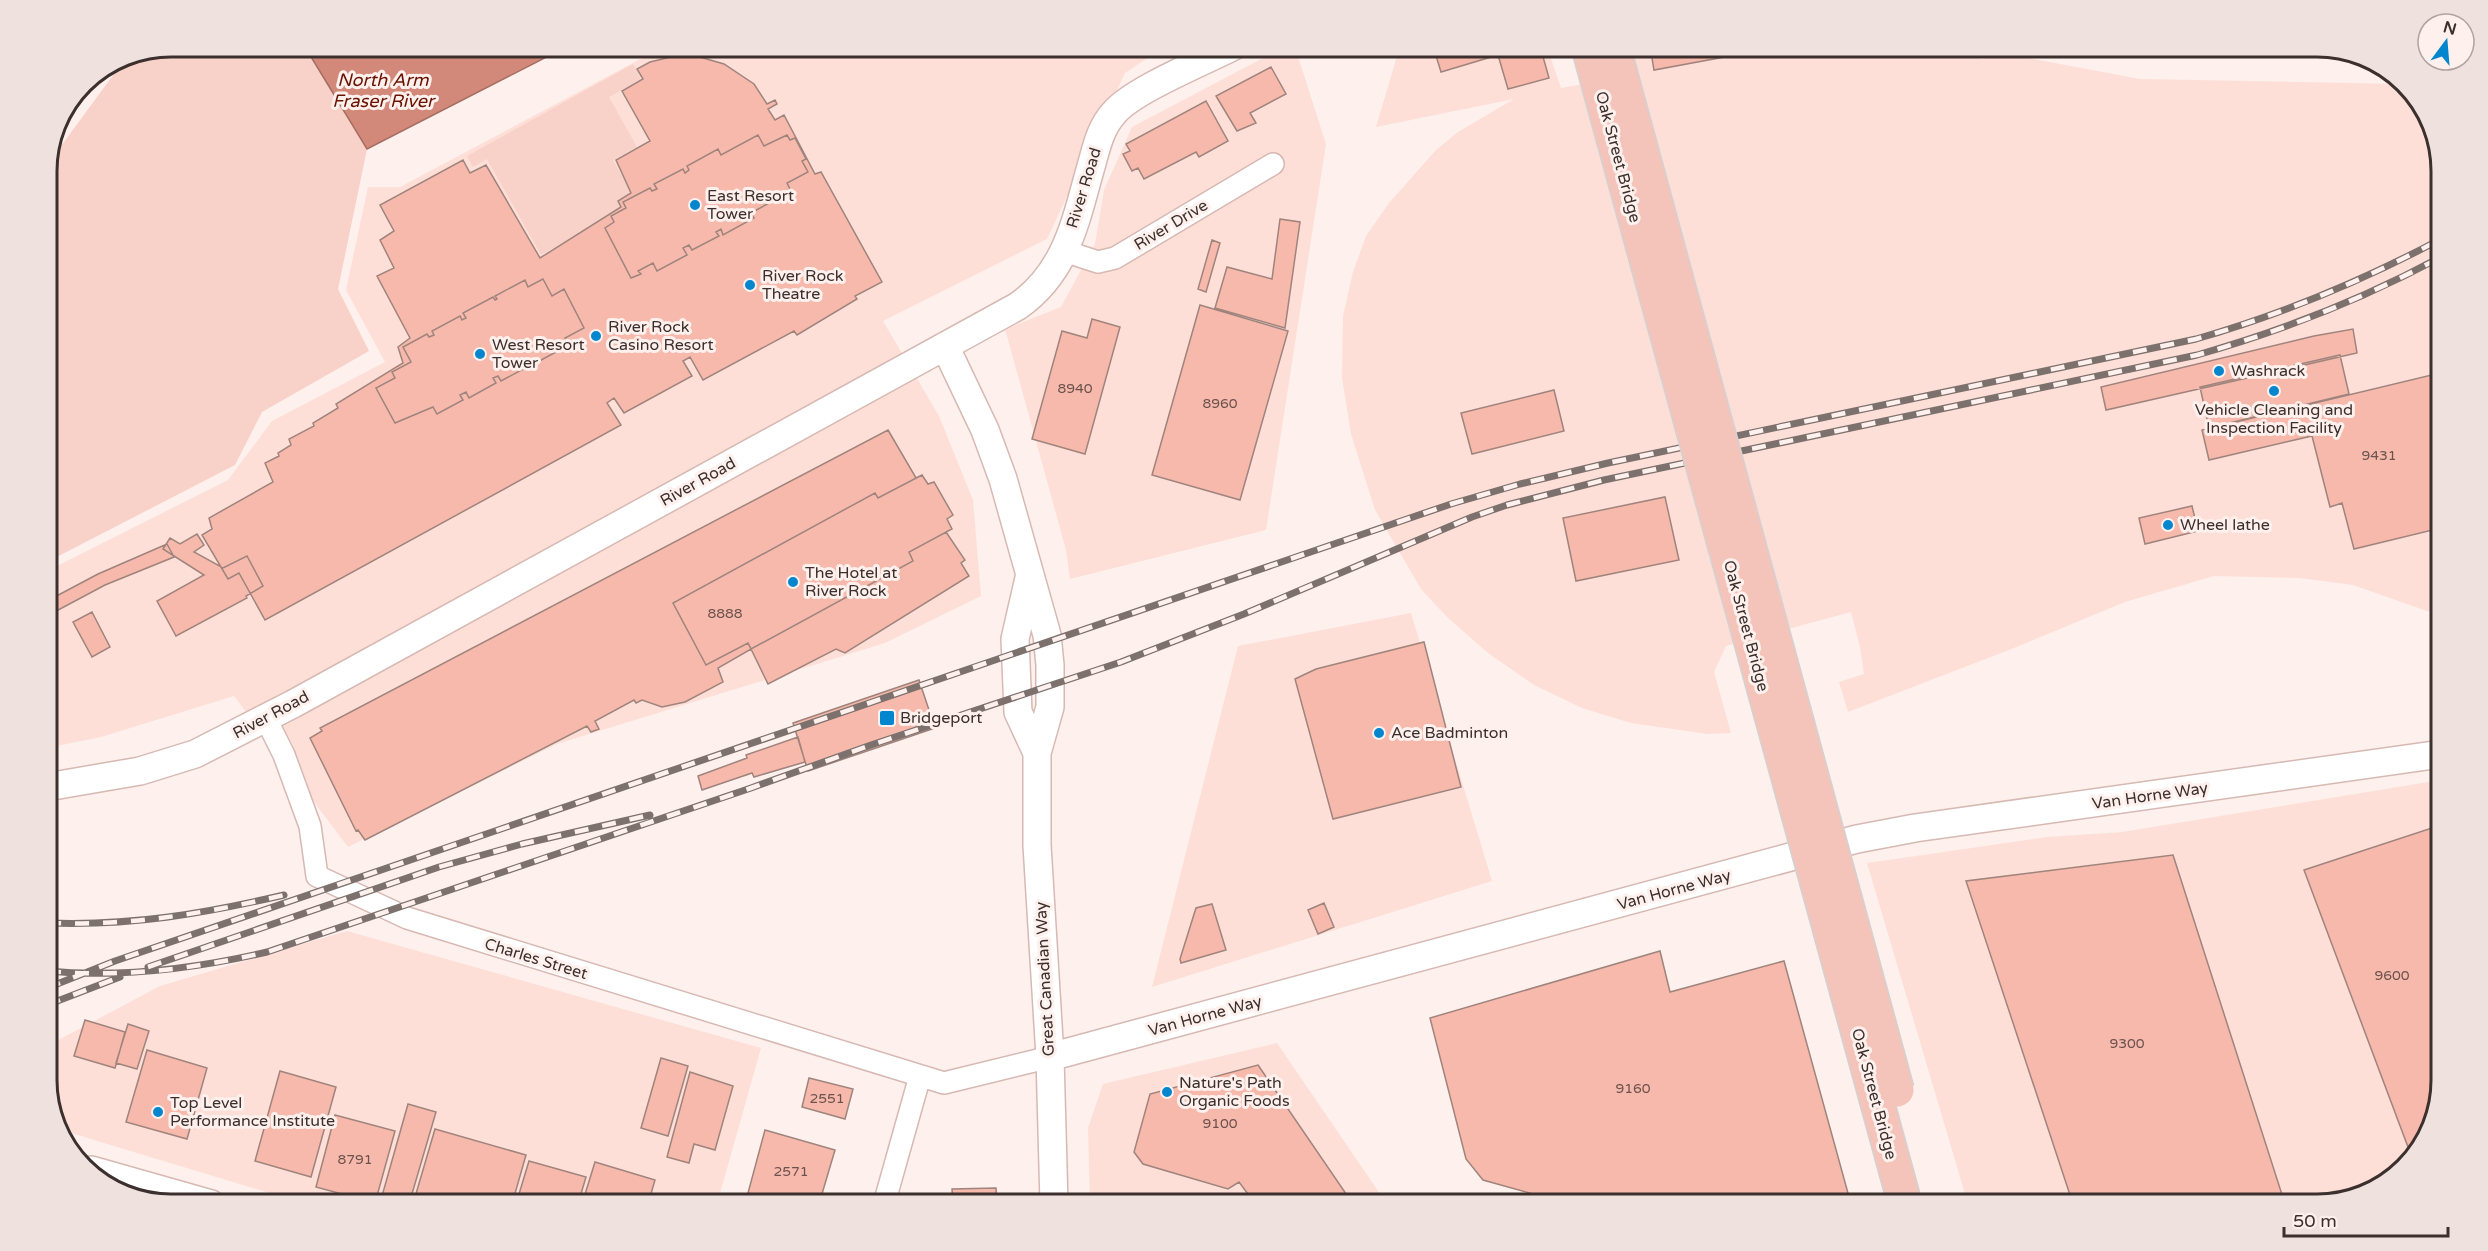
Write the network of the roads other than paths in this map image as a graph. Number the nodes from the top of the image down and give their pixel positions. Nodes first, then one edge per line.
1 (1212, 57) edge
2 (1591, 57) edge
3 (1616, 57) edge
4 (1273, 164) dead end
5 (1064, 251) junction
6 (945, 346) junction
7 (266, 719) junction
8 (2431, 755) edge
9 (57, 785) edge
10 (1050, 1057) junction
11 (920, 1076) junction
12 (108, 1175) edge
13 (171, 1194) edge
14 (887, 1194) edge
15 (1054, 1194) edge
16 (1902, 1194) edge
17 (1925, 1194) edge

1 - 5 street, River Road
2 - 16 highway, Oak Street Bridge, bridge
3 - 17 highway, Oak Street Bridge, bridge
4 - 5 street, River Drive
5 - 6 street, River Road
6 - 7 street, River Road
6 - 10 street, Great Canadian Way
7 - 9 street, River Road
7 - 11 street, Charles Street
8 - 10 street, Van Horne Way
10 - 11 street, Van Horne Way
10 - 15 street, Great Canadian Way
11 - 14 street
12 - 13 street

